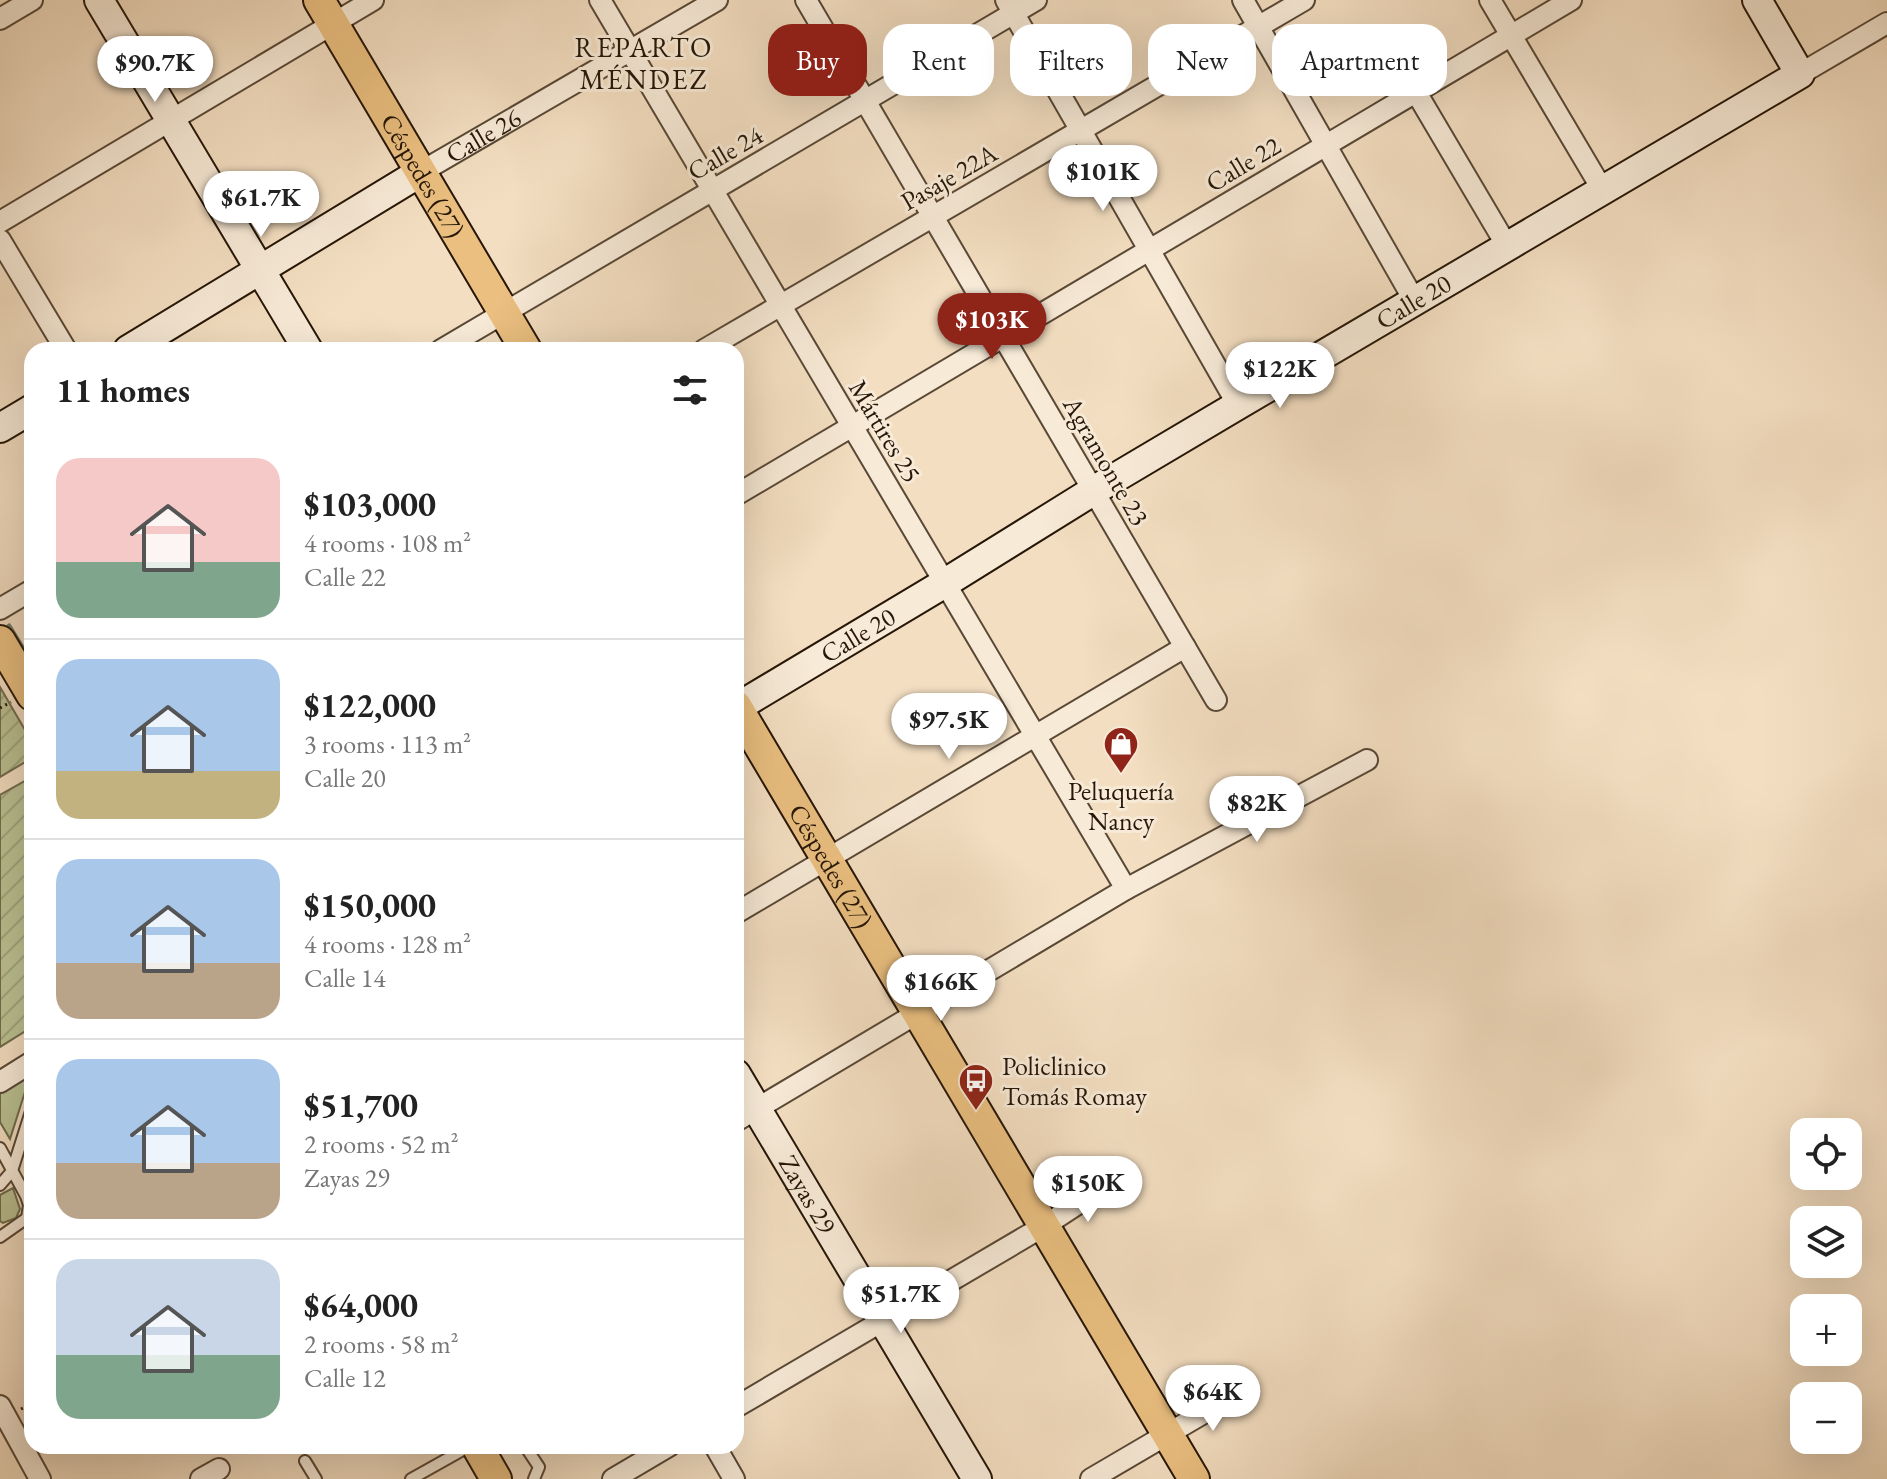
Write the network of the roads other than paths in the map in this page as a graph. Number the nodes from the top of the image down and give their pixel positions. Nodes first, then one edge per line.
1 (32, 0) edge
2 (99, 0) edge
3 (373, 0) edge
4 (600, 0) edge
5 (717, 0) edge
6 (806, 0) edge
7 (1036, 0) edge
8 (1243, 0) edge
9 (1304, 0) edge
10 (1490, 0) edge
11 (1571, 0) edge
12 (1757, 0) edge
13 (1010, 7) edge
14 (326, 12) edge
15 (0, 19) edge
16 (1887, 23) edge
17 (1258, 27) junction
18 (1512, 35) junction
19 (630, 51) junction
20 (1447, 74) edge
21 (1800, 74) junction
22 (1409, 96) edge
23 (1418, 96) edge
24 (865, 101) junction
25 (172, 120) junction
26 (1081, 130) junction
27 (1326, 145) junction
28 (421, 172) junction
29 (1602, 189) junction
30 (712, 190) junction
31 (933, 217) junction
32 (0, 222) edge
33 (0, 240) edge
34 (1507, 246) junction
35 (1149, 250) junction
36 (261, 269) junction
37 (1414, 300) junction
38 (780, 305) junction
39 (504, 313) junction
40 (1003, 336) junction
41 (61, 342) edge
42 (141, 342) edge
43 (303, 342) edge
44 (455, 342) edge
45 (521, 342) edge
46 (718, 342) edge
47 (1238, 405) junction
48 (24, 414) edge
49 (852, 426) junction
50 (0, 428) edge
51 (744, 490) edge
52 (1093, 491) junction
53 (945, 583) junction
54 (24, 595) edge
55 (0, 609) edge
56 (0, 641) edge
57 (1185, 647) junction
58 (24, 682) edge
59 (1216, 700) dead end
60 (744, 702) edge
61 (744, 720) edge
62 (1035, 736) junction
63 (1367, 760) dead end
64 (827, 860) junction
65 (1126, 889) junction
66 (744, 908) edge
67 (917, 1012) junction
68 (24, 1067) edge
69 (0, 1082) edge
70 (746, 1115) edge
71 (24, 1133) edge
72 (0, 1148) edge
73 (12, 1171) junction
74 (1108, 1184) dead end
75 (0, 1185) edge
76 (24, 1192) edge
77 (24, 1220) edge
78 (1044, 1226) junction
79 (0, 1237) edge
80 (882, 1321) junction
81 (1236, 1394) dead end
82 (744, 1402) edge
83 (2, 1413) edge
84 (1168, 1434) junction
85 (24, 1451) edge
86 (26, 1454) edge
87 (456, 1454) edge
88 (482, 1454) edge
89 (530, 1454) edge
90 (655, 1454) edge
91 (720, 1454) edge
92 (305, 1461) dead end
93 (40, 1479) edge
94 (316, 1479) edge
95 (411, 1479) edge
96 (496, 1479) edge
97 (534, 1479) edge
98 (613, 1479) edge
99 (734, 1479) edge
100 (977, 1479) edge
101 (1091, 1479) edge
102 (1194, 1479) edge

1 - 15 street
2 - 25 street
3 - 14 street
4 - 19 street, Mártires 25
5 - 19 street, Calle 26
6 - 24 street, Agramonte 23
7 - 13 street, Calle 24
8 - 17 street
9 - 17 street, Pasaje 22A
10 - 18 street
11 - 18 street, Calle 22
12 - 21 street
13 - 24 street, Calle 24
13 - 26 street
14 - 25 street
14 - 28 main road, Céspedes (27)
16 - 21 street, Calle 20
17 - 26 street, Pasaje 22A
17 - 27 street
18 - 20 street, Calle 22
18 - 29 street
19 - 28 street, Calle 26
19 - 30 street, Mártires 25
21 - 29 street, Calle 20
22 - 27 street, Calle 22
23 - 34 street
24 - 30 street, Calle 24
24 - 31 street, Agramonte 23
25 - 32 street
25 - 36 street
26 - 31 street, Pasaje 22A
26 - 35 street
27 - 35 street, Calle 22
27 - 37 street
28 - 36 street, Calle 26
28 - 39 main road, Céspedes (27)
29 - 34 street, Calle 20
30 - 38 street, Mártires 25
30 - 39 street, Calle 24
31 - 38 street, Pasaje 22A
31 - 40 street, Agramonte 23
33 - 41 street
34 - 37 street, Calle 20
35 - 40 street, Calle 22
35 - 47 street
36 - 42 street, Calle 26
36 - 43 street
37 - 47 street, Calle 20
38 - 46 street, Pasaje 22A
38 - 49 street, Mártires 25
39 - 44 street, Calle 24
39 - 45 main road, Céspedes (27)
40 - 49 street, Calle 22
40 - 52 street, Agramonte 23
47 - 52 street, Calle 20
48 - 50 street
49 - 51 street, Calle 22
49 - 53 street, Mártires 25
52 - 53 street, Calle 20
52 - 57 street, Agramonte 23
53 - 60 street, Calle 20
53 - 62 street, Mártires 25
54 - 55 street
56 - 58 main road
57 - 59 street, Agramonte 23
57 - 62 street
61 - 64 main road, Céspedes (27)
62 - 64 street
62 - 65 street, Mártires 25
63 - 65 street
64 - 66 street
64 - 67 main road, Céspedes (27)
65 - 67 street
67 - 70 street
67 - 78 main road, Céspedes (27)
68 - 69 street
70 - 80 street, Zayas 29
71 - 73 lane
72 - 73 lane
73 - 75 lane
73 - 76 lane
74 - 78 street
77 - 79 lane
78 - 80 street
78 - 84 main road, Céspedes (27)
80 - 82 street
80 - 100 street, Zayas 29
81 - 84 street
83 - 85 street
84 - 101 street
84 - 102 main road, Céspedes (27)
86 - 93 street
87 - 95 lane
88 - 96 main road
89 - 97 lane
90 - 98 street
91 - 99 street
92 - 94 lane

